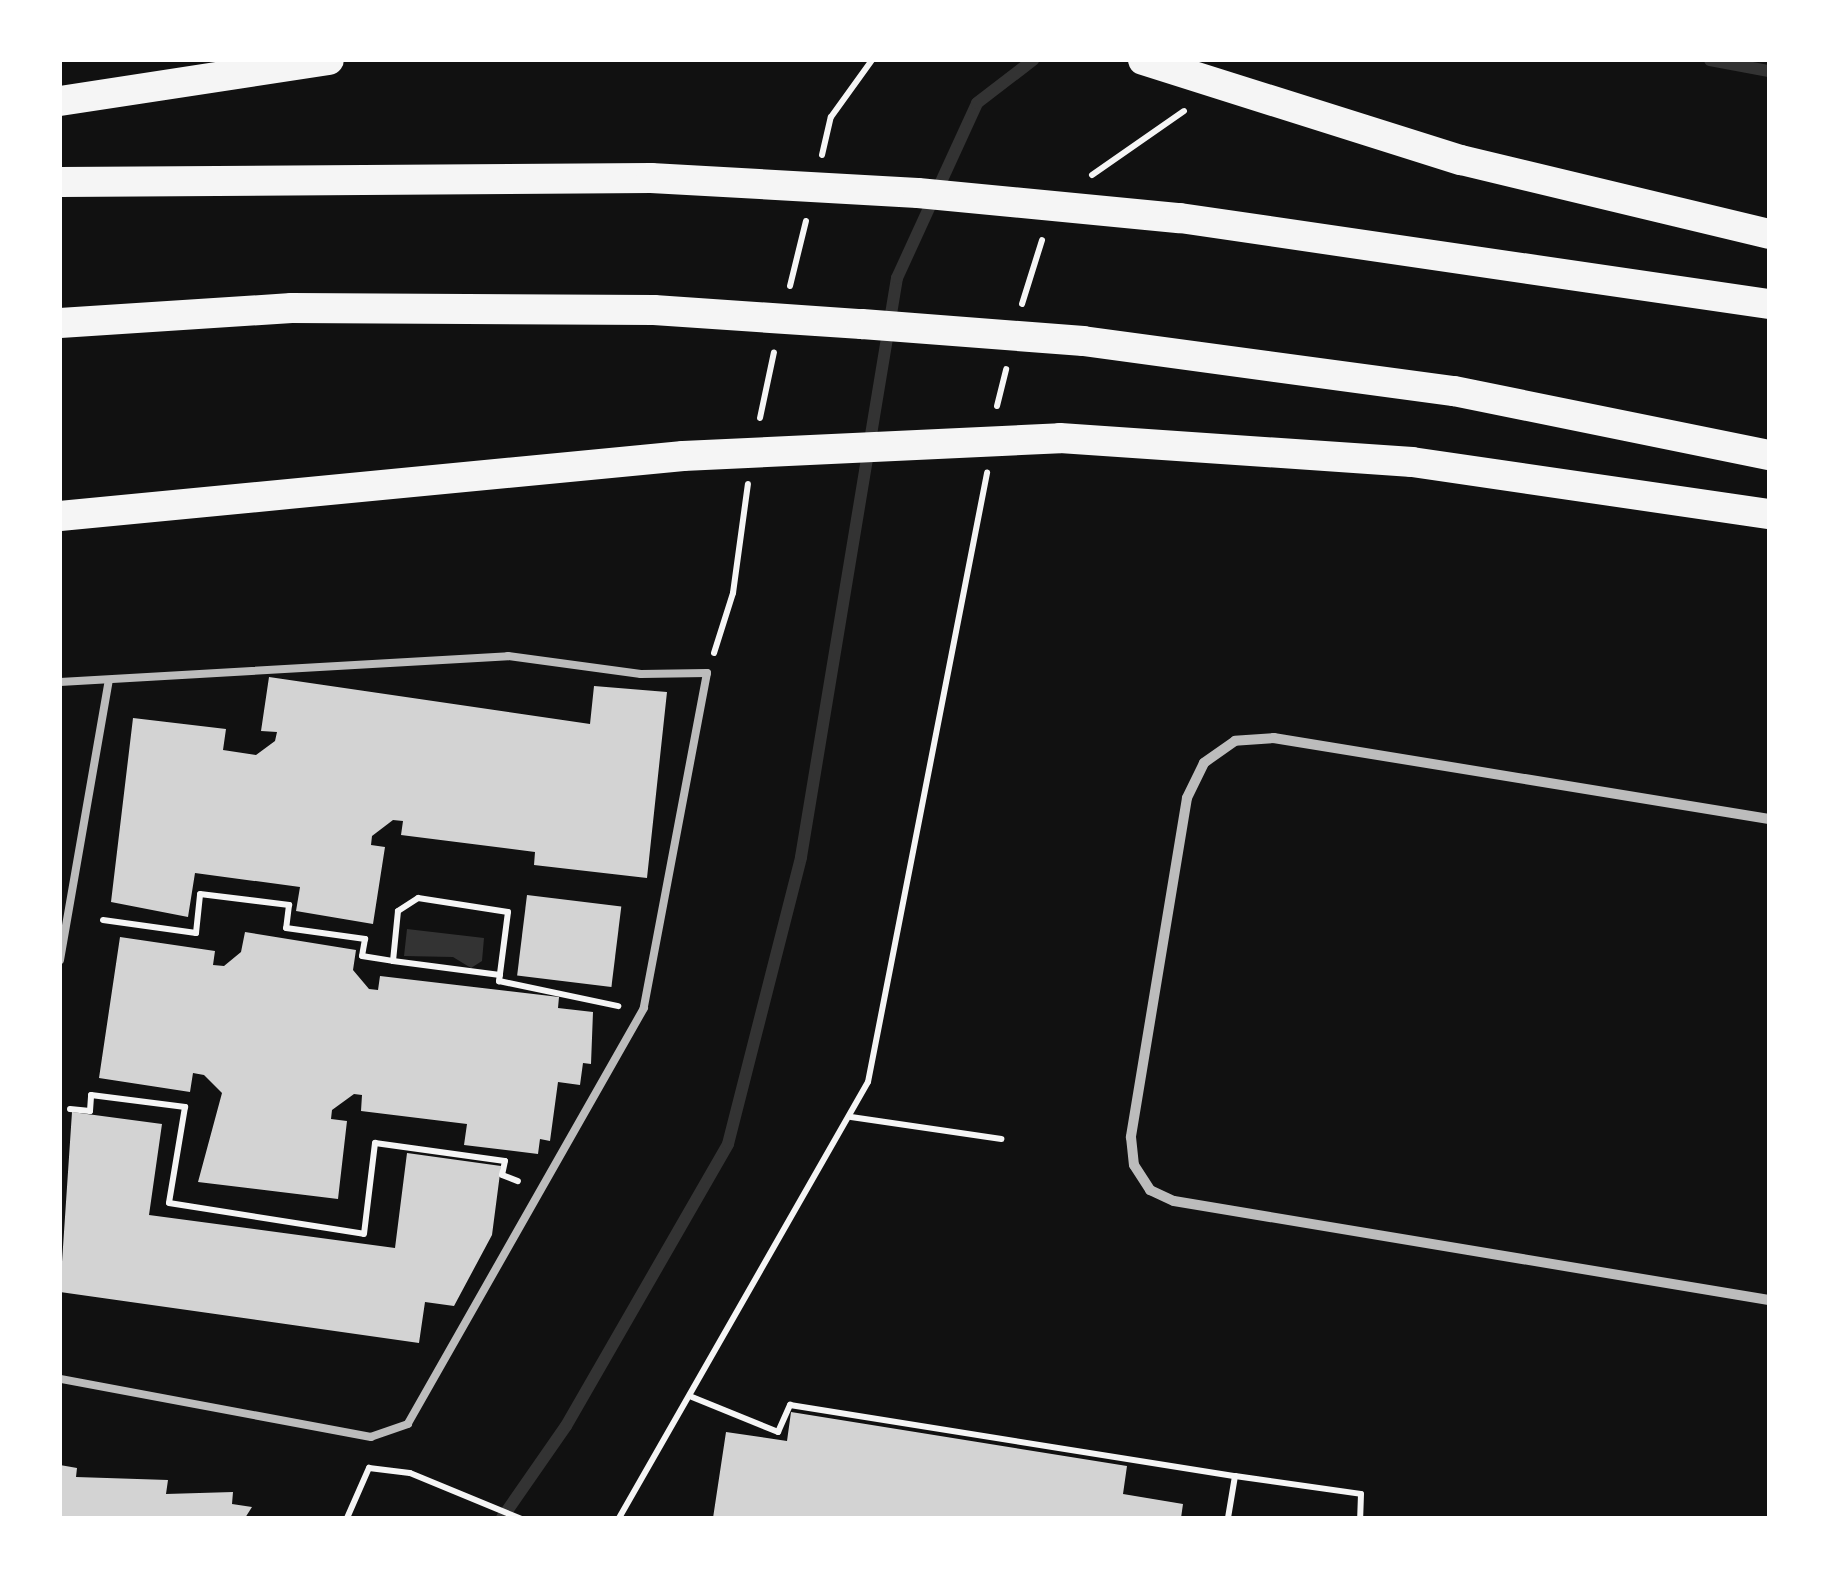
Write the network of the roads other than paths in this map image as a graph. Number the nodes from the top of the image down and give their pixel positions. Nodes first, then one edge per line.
1 (329, 60) edge
2 (1143, 60) edge
3 (60, 101) edge
4 (60, 182) edge
5 (1769, 234) edge
6 (1769, 304) edge
7 (60, 324) edge
8 (1769, 455) edge
9 (1769, 514) edge
10 (60, 516) edge
11 (109, 680) junction
12 (60, 682) edge
13 (1769, 819) edge
14 (60, 960) edge
15 (1769, 1300) edge
16 (60, 1379) edge

1 - 3 highway
2 - 5 highway
4 - 6 highway
7 - 8 highway
9 - 10 highway
11 - 12 lane
11 - 14 lane
11 - 16 lane
13 - 15 street

